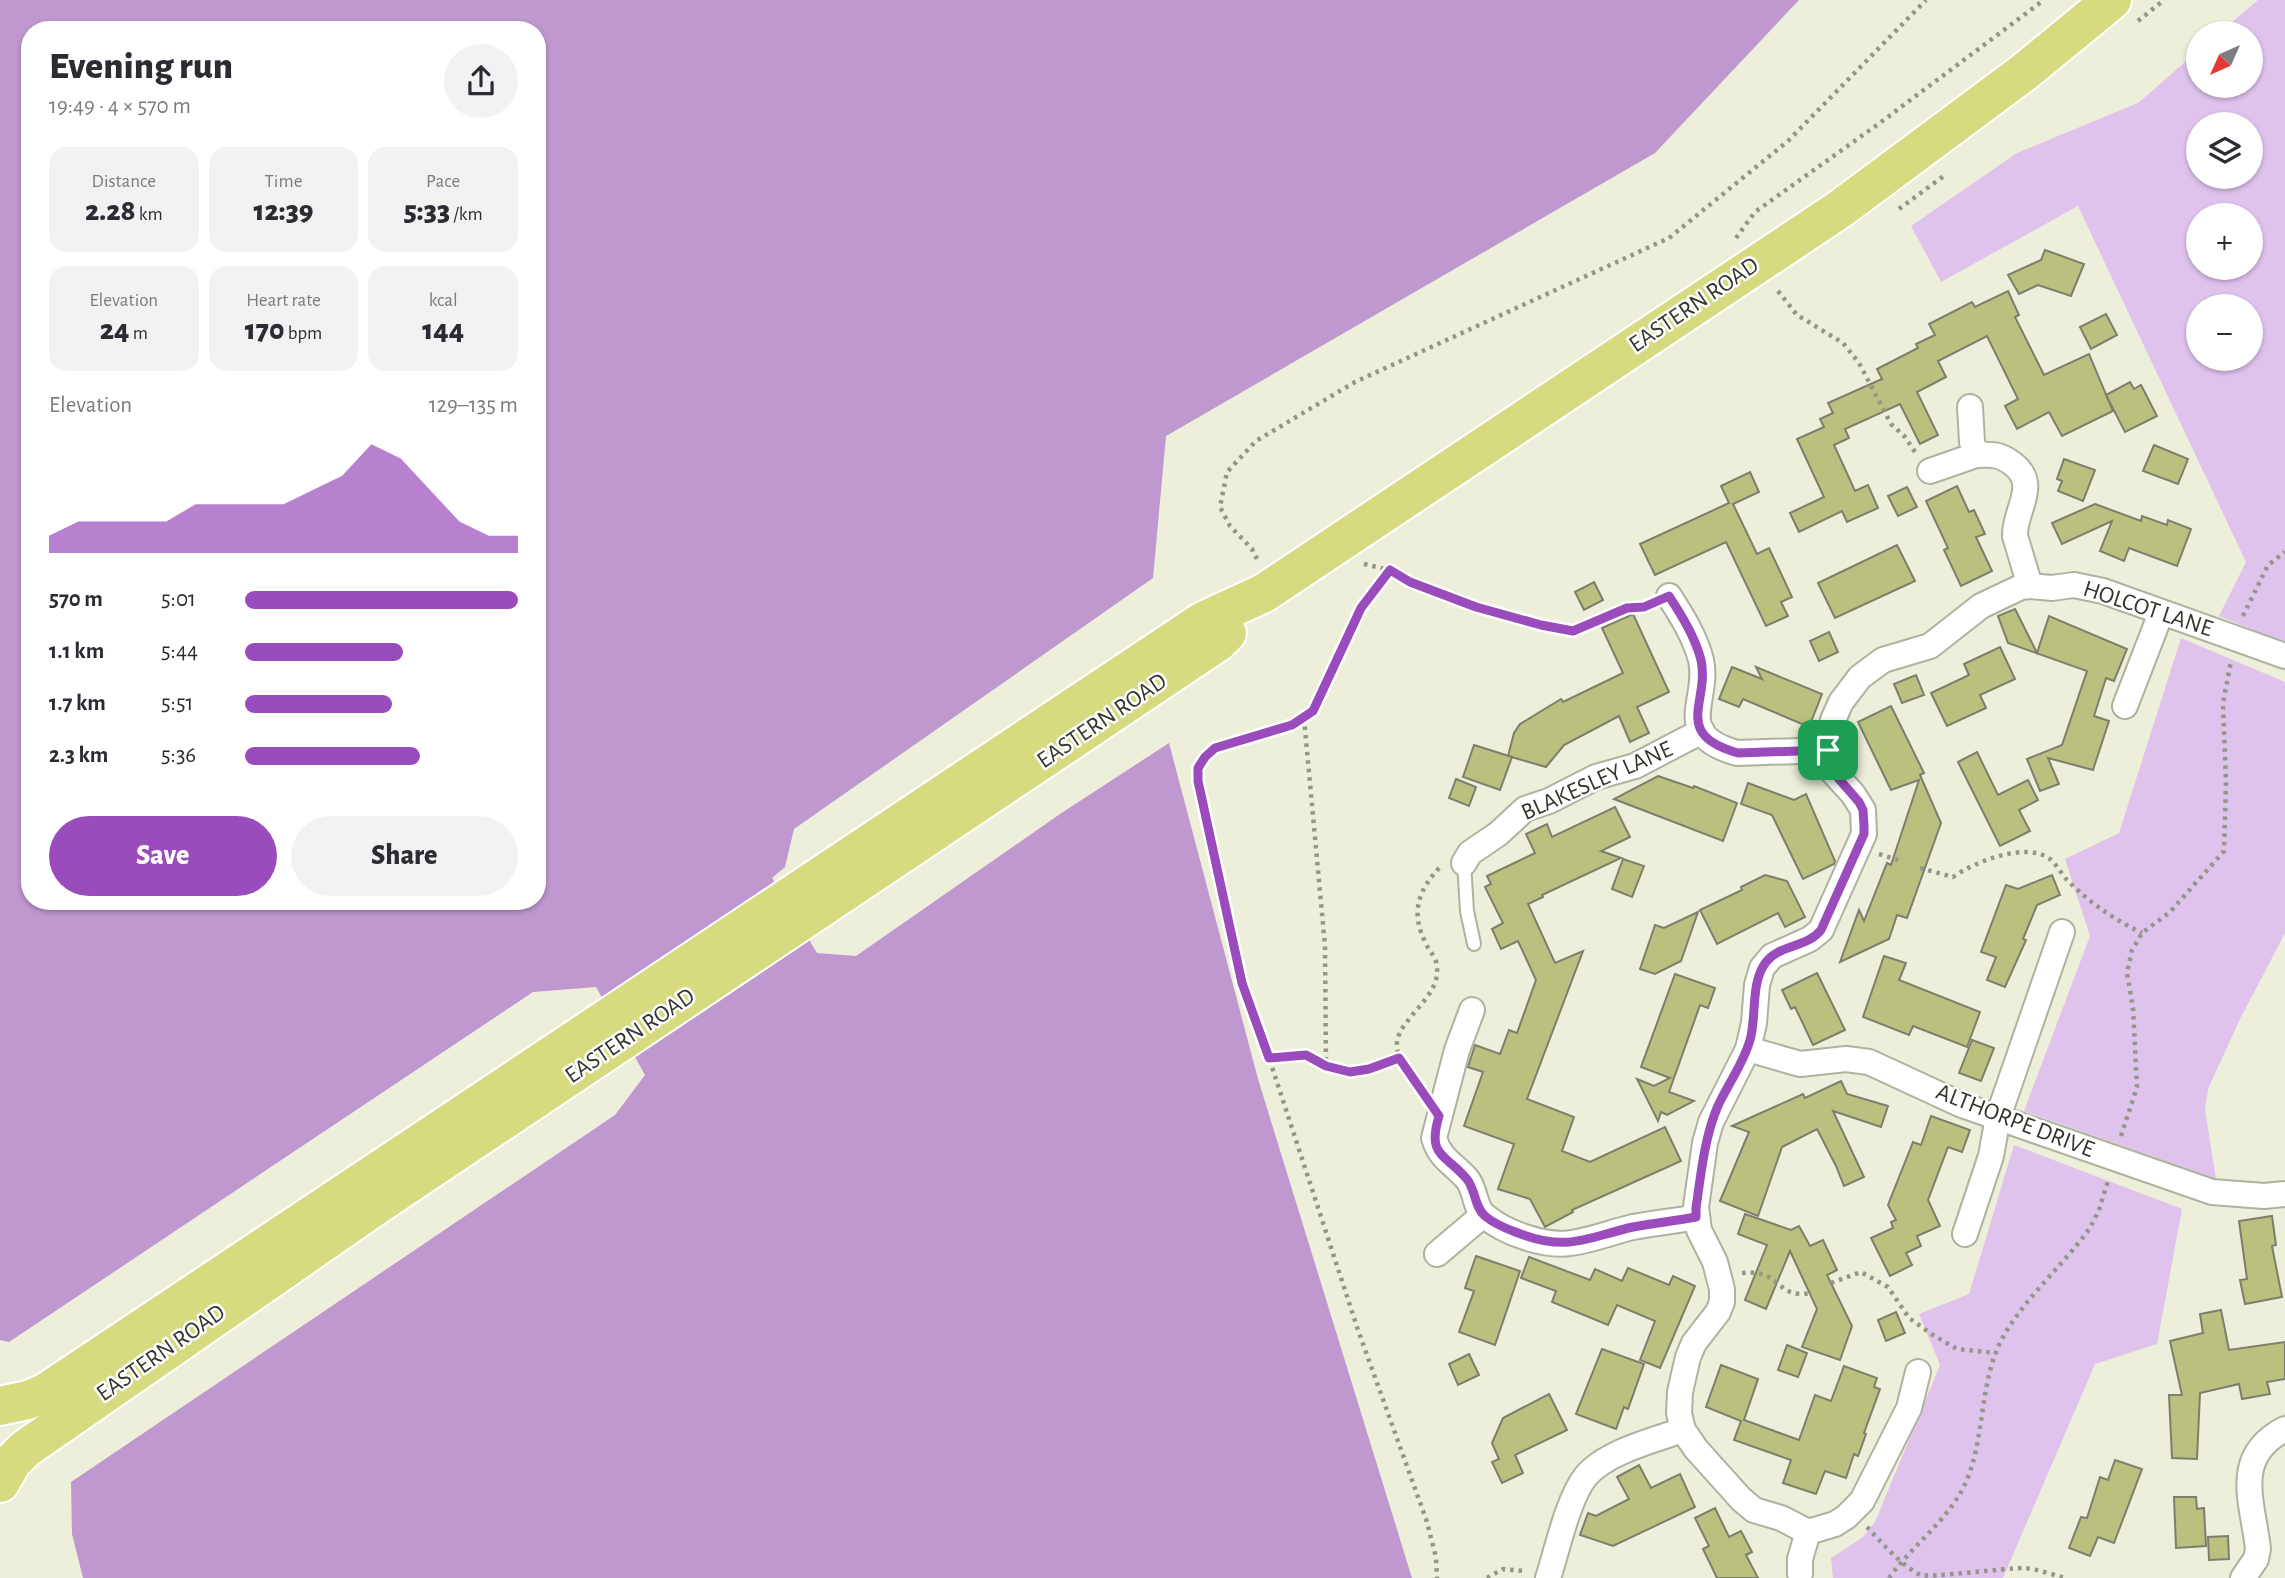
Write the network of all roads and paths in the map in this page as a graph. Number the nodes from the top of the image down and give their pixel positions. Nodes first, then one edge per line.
1 (1926, 0) edge
2 (2044, 0) edge
3 (2112, 0) edge
4 (1735, 240) dead end
5 (1777, 291) dead end
6 (1970, 407) dead end
7 (1976, 455) junction
8 (1924, 464) joint
9 (2285, 552) edge
10 (1364, 564) dead end
11 (1390, 570) junction
12 (1261, 578) junction
13 (2031, 586) junction
14 (1669, 596) joint
15 (2161, 613) junction
16 (2235, 638) junction
17 (2285, 656) edge
18 (2125, 706) dead end
19 (1304, 717) junction
20 (1702, 731) junction
21 (1828, 750) junction
22 (1464, 863) junction
23 (1920, 868) dead end
24 (2062, 932) dead end
25 (2142, 933) junction
26 (1474, 944) dead end
27 (1472, 1010) dead end
28 (1748, 1049) junction
29 (1269, 1058) junction
30 (1399, 1058) junction
31 (1326, 1066) junction
32 (485, 1115) junction
33 (1439, 1116) junction
34 (1998, 1117) junction
35 (2115, 1159) junction
36 (2285, 1194) edge
37 (1483, 1215) junction
38 (1696, 1217) junction
39 (1965, 1234) dead end
40 (1437, 1254) dead end
41 (1719, 1276) junction
42 (1831, 1283) dead end
43 (1810, 1293) dead end
44 (1996, 1353) junction
45 (1918, 1372) dead end
46 (0, 1406) edge
47 (2285, 1429) edge
48 (1683, 1430) junction
49 (0, 1483) edge
50 (1853, 1511) junction
51 (1808, 1532) junction
52 (1902, 1560) junction
53 (1549, 1575) edge
54 (1802, 1576) edge
55 (1437, 1578) edge
56 (1487, 1578) edge
57 (1889, 1578) edge
58 (2066, 1578) edge
59 (2243, 1578) edge

1 - 12 path
2 - 4 path
3 - 12 main road, EASTERN ROAD
5 - 8 path
6 - 7 street
7 - 8 street
7 - 13 street
9 - 16 path
10 - 11 path
11 - 14 path
11 - 19 path
12 - 32 main road, EASTERN ROAD
13 - 15 street, HOLCOT LANE
13 - 21 street, HOLCOT LANE
14 - 20 street, BLAKESLEY LANE
15 - 16 street, HOLCOT LANE
15 - 18 street
16 - 17 street, HOLCOT LANE
16 - 25 path
19 - 29 path
19 - 31 path
20 - 21 street, BLAKESLEY LANE
20 - 22 street, BLAKESLEY LANE
21 - 28 street
22 - 26 lane
22 - 30 path
23 - 25 path
24 - 34 street
25 - 35 path
27 - 33 street
28 - 34 street, ALTHORPE DRIVE
28 - 38 street
29 - 31 path
29 - 55 path
30 - 31 path
30 - 33 path
32 - 46 main road, EASTERN ROAD
32 - 49 main road, EASTERN ROAD
33 - 37 street
34 - 35 street, ALTHORPE DRIVE
34 - 39 street
35 - 36 street, ALTHORPE DRIVE
35 - 44 path
37 - 38 street
37 - 40 street
38 - 41 street
41 - 43 path
41 - 48 street
42 - 44 path
44 - 52 path
45 - 50 street
47 - 59 street
48 - 51 street
48 - 53 street
50 - 51 street
50 - 52 path
51 - 54 street
52 - 57 path
52 - 58 path
53 - 56 path

